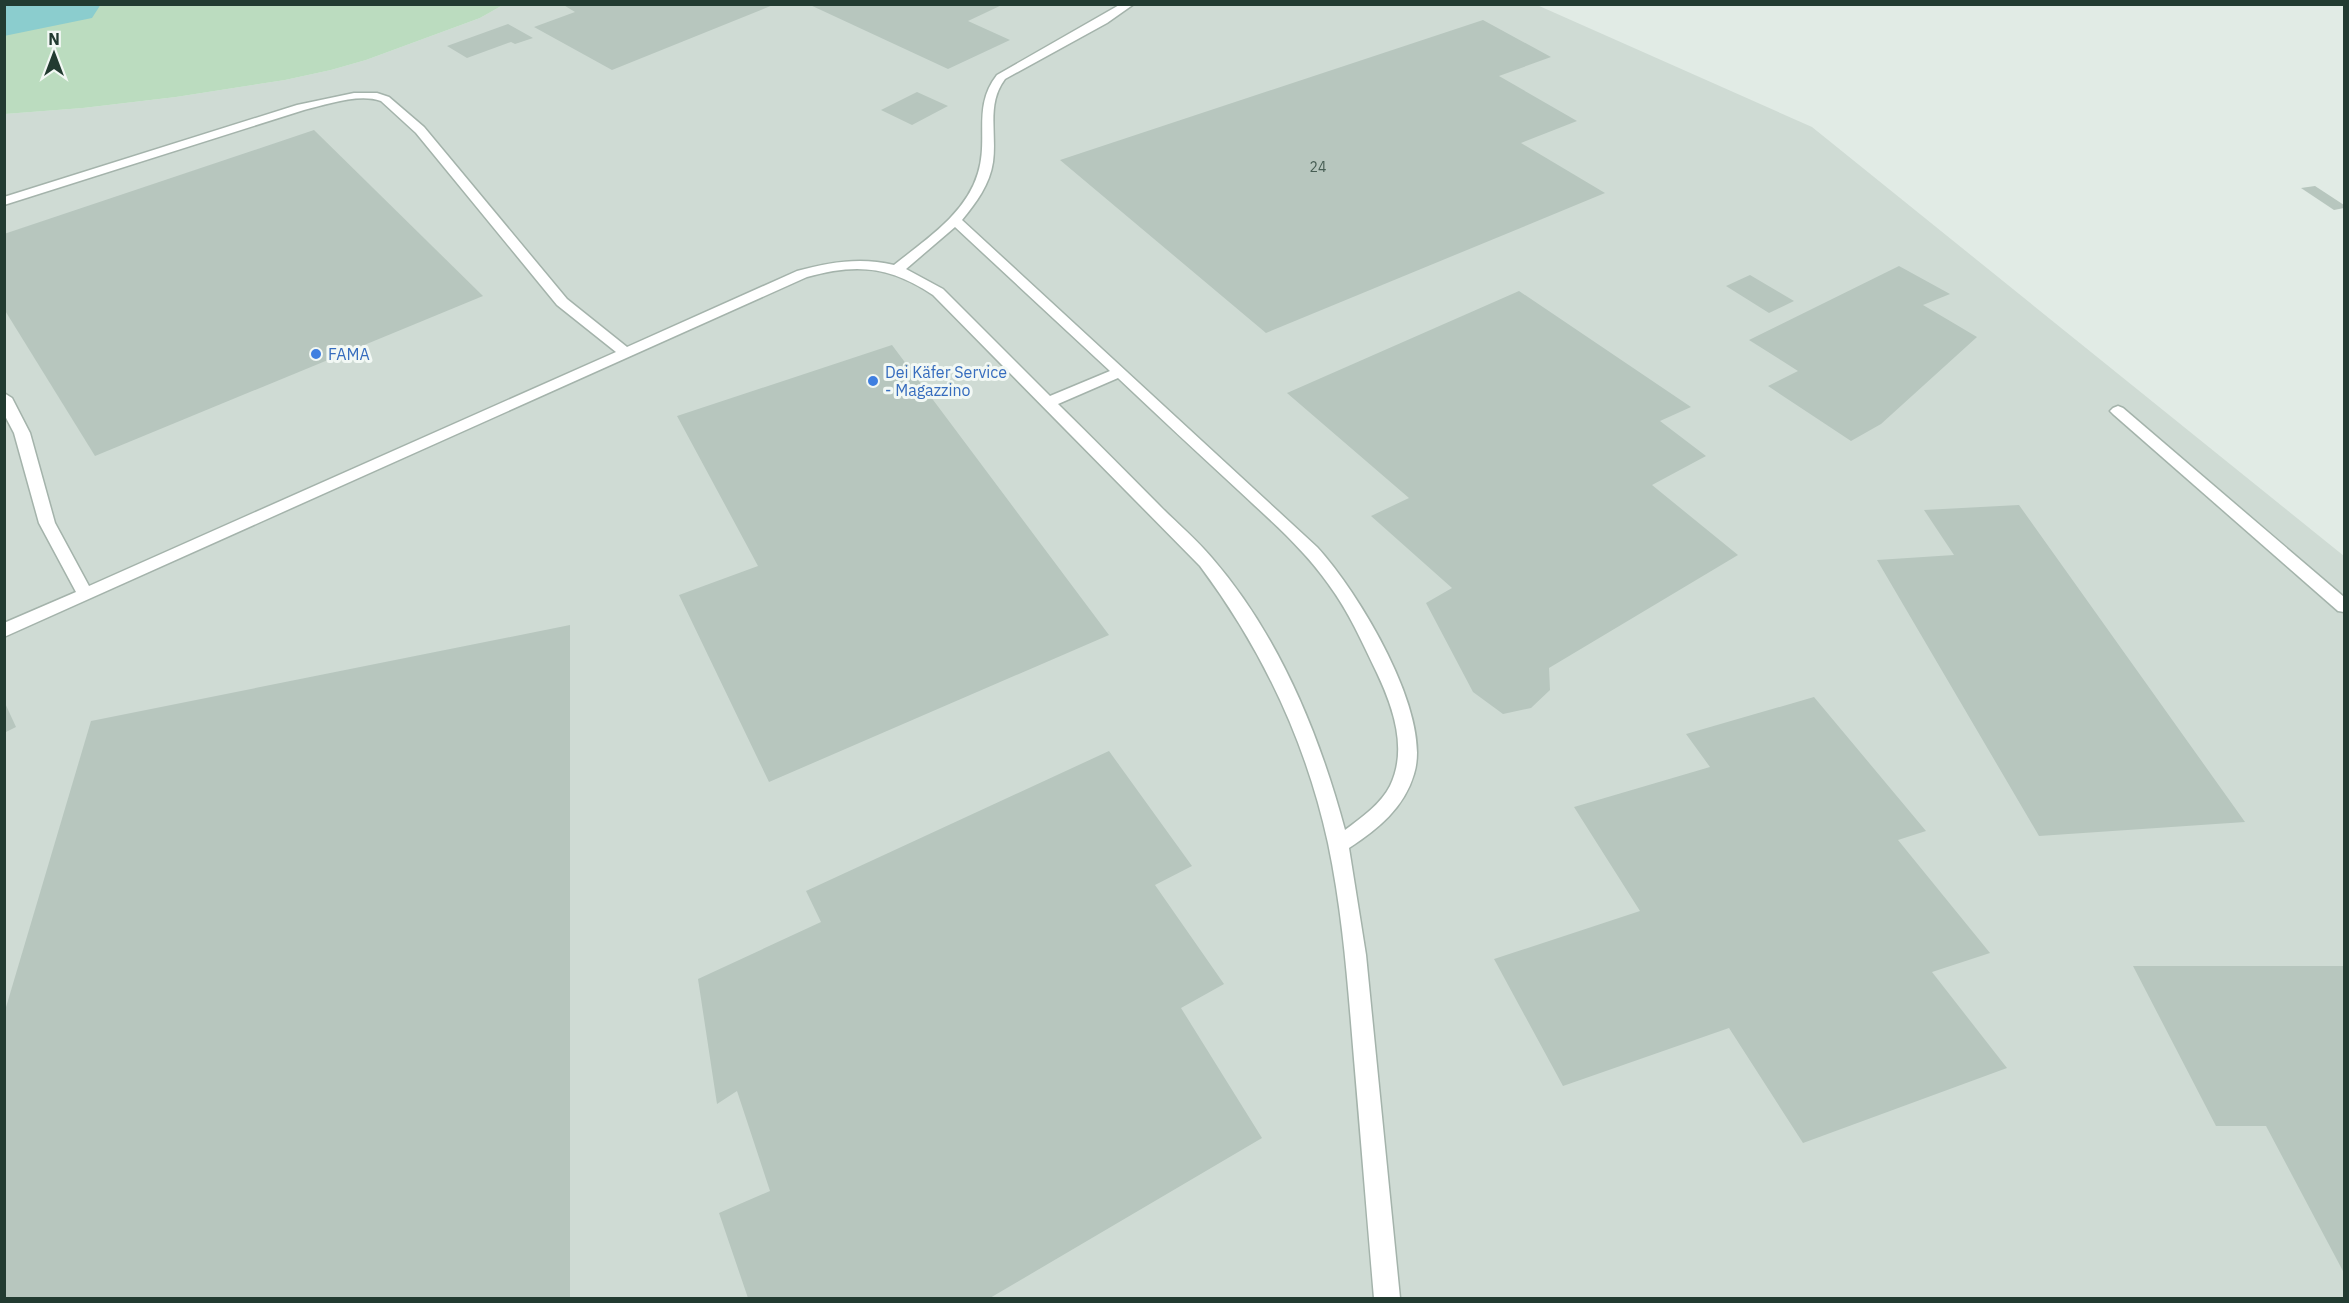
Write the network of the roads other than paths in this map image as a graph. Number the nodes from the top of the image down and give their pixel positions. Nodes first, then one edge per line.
1 (1129, 4) edge
2 (4, 201) edge
3 (955, 220) junction
4 (897, 270) junction
5 (625, 352) junction
6 (1120, 372) junction
7 (4, 398) edge
8 (1048, 403) junction
9 (2118, 411) dead end
10 (86, 595) junction
11 (2344, 606) edge
12 (4, 631) edge
13 (1338, 845) junction
14 (1387, 1299) edge

1 - 3 street
2 - 5 street
3 - 4 street
3 - 6 street
4 - 5 street
4 - 8 street
5 - 10 street
6 - 8 street
6 - 13 street
7 - 10 street
8 - 13 street
9 - 11 street
10 - 12 street
13 - 14 street

